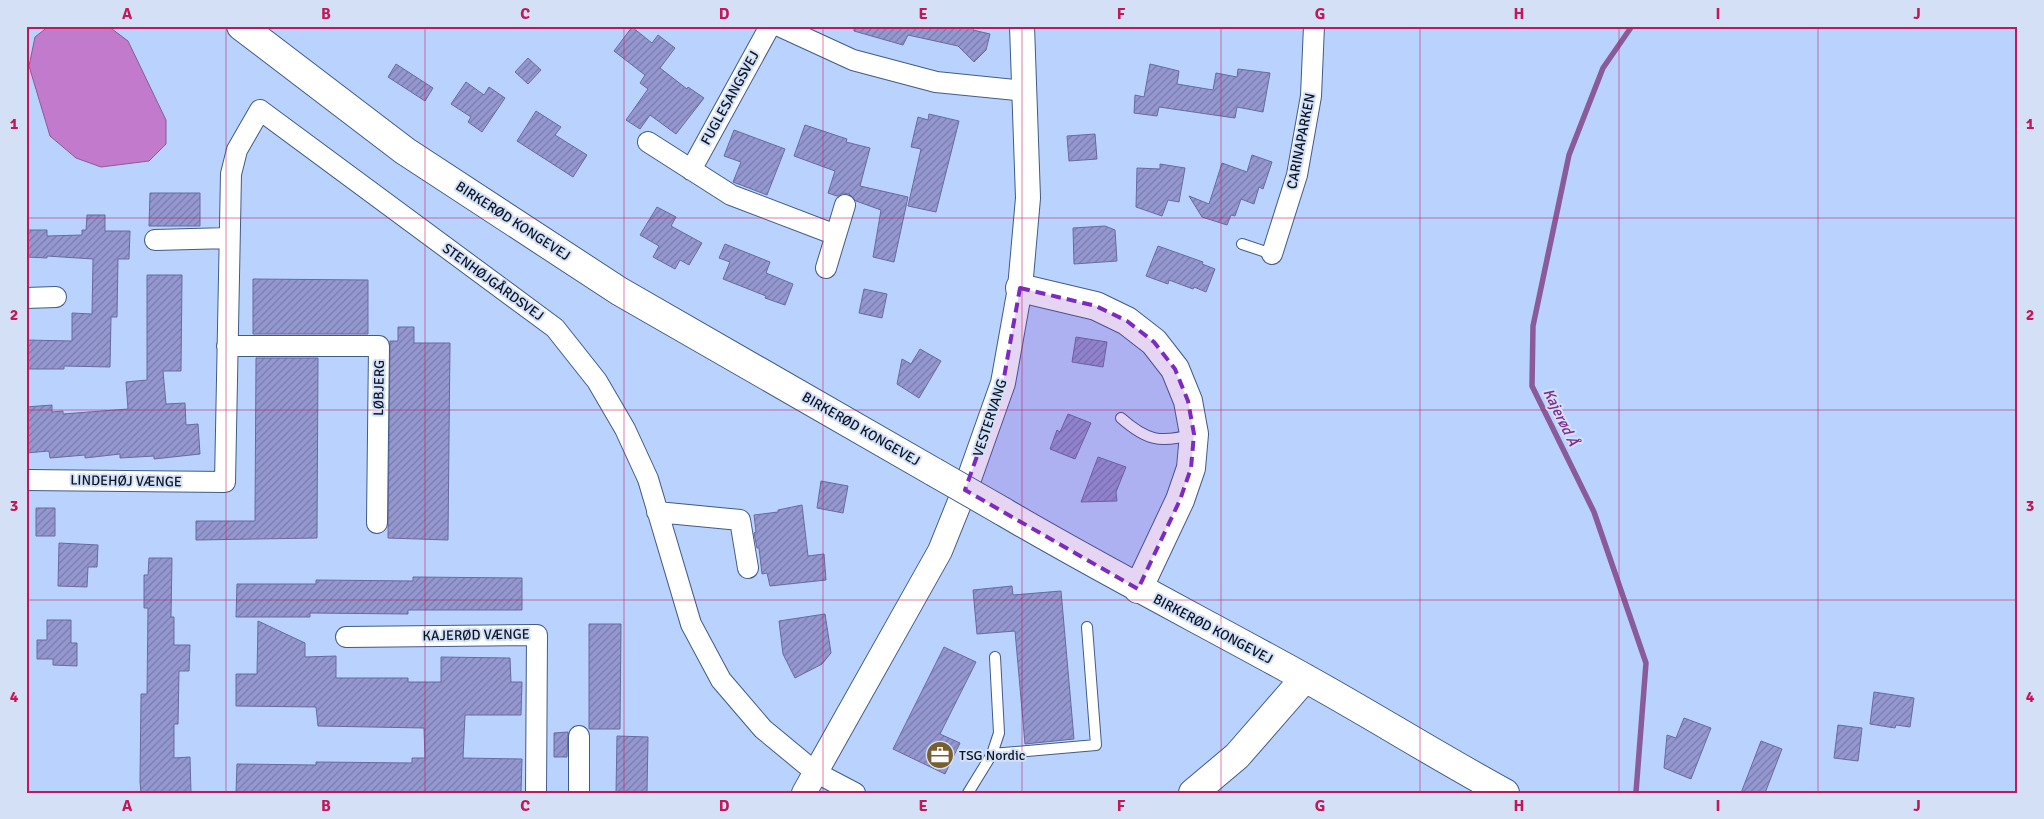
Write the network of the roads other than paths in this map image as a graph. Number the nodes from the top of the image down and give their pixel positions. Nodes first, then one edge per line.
1 (241, 26) edge
2 (770, 26) edge
3 (779, 26) edge
4 (1022, 26) edge
5 (1314, 26) edge
6 (1026, 91) junction
7 (648, 142) dead end
8 (691, 170) junction
9 (845, 205) dead end
10 (836, 236) junction
11 (229, 238) junction
12 (155, 240) dead end
13 (1242, 244) dead end
14 (1272, 254) joint
15 (826, 268) dead end
16 (1020, 288) junction
17 (56, 297) dead end
18 (26, 298) edge
19 (226, 346) junction
20 (1121, 418) dead end
21 (1194, 434) junction
22 (26, 480) edge
23 (658, 512) junction
24 (377, 523) dead end
25 (748, 568) dead end
26 (1138, 589) junction
27 (1087, 627) dead end
28 (346, 637) dead end
29 (995, 657) dead end
30 (1305, 678) junction
31 (579, 736) dead end
32 (992, 754) junction
33 (815, 772) junction
34 (536, 793) edge
35 (579, 793) edge
36 (804, 793) edge
37 (855, 793) edge
38 (968, 793) edge
39 (1193, 793) edge
40 (1505, 793) edge

1 - 26 main road, BIRKERØD KONGEVEJ, bridge
2 - 8 street, FUGLESANGSVEJ
3 - 6 street
4 - 6 street, VESTERVANG
5 - 14 street, CARINAPARKEN
6 - 16 street, VESTERVANG
7 - 8 street
8 - 10 street
9 - 10 street
10 - 15 street
11 - 12 street
11 - 19 street
11 - 23 street, STENHØJGÅRDSVEJ
13 - 14 lane
16 - 21 main road
16 - 33 street, VESTERVANG
17 - 18 street
19 - 22 street, LINDEHØJ VÆNGE
19 - 24 street, LØBJERG
20 - 21 lane
21 - 26 main road
23 - 25 street
23 - 33 street, STENHØJGÅRDSVEJ
26 - 30 main road, BIRKERØD KONGEVEJ
27 - 32 lane
28 - 34 street, KAJERØD VÆNGE
29 - 32 lane
30 - 39 main road
30 - 40 main road, BIRKERØD KONGEVEJ
31 - 35 street
32 - 38 lane
33 - 36 street, VESTERVANG
33 - 37 street, STENHØJGÅRDSVEJ

